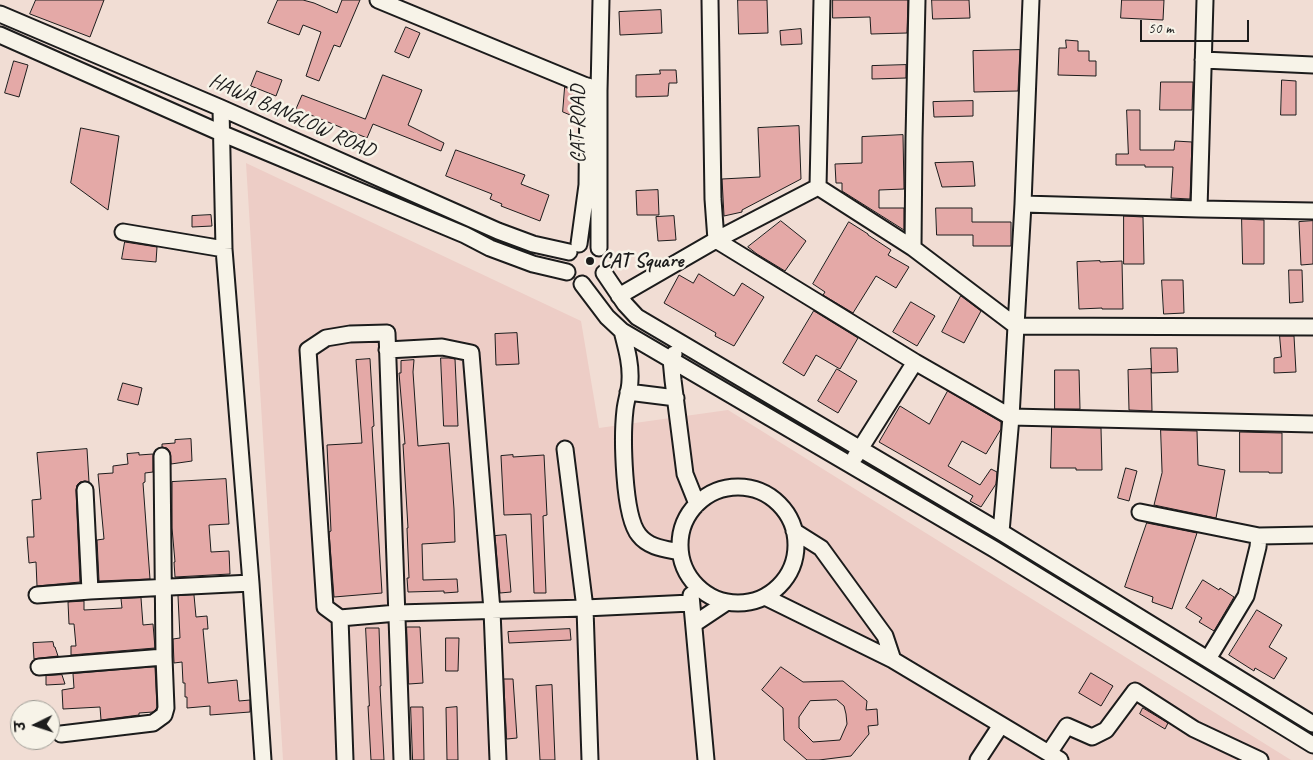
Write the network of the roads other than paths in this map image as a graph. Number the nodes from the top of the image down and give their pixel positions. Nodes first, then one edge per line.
1 (378, 0) edge
2 (590, 0) edge
3 (600, 0) edge
4 (710, 0) edge
5 (822, 0) edge
6 (917, 0) edge
7 (1031, 0) edge
8 (1205, 0) edge
9 (0, 14) edge
10 (0, 35) edge
11 (1203, 60) junction
12 (1313, 65) edge
13 (593, 89) junction
14 (221, 108) junction
15 (221, 133) junction
16 (818, 187) junction
17 (1024, 204) junction
18 (1199, 209) junction
19 (1313, 211) edge
20 (473, 220) junction
21 (123, 232) dead end
22 (466, 235) junction
23 (716, 240) junction
24 (574, 248) junction
25 (599, 248) junction
26 (914, 248) junction
27 (224, 249) junction
28 (566, 272) junction
29 (604, 273) junction
30 (582, 284) junction
31 (619, 296) junction
32 (1016, 326) junction
33 (1313, 327) edge
34 (622, 331) junction
35 (681, 343) junction
36 (387, 350) junction
37 (672, 359) junction
38 (915, 362) junction
39 (628, 392) junction
40 (676, 398) junction
41 (1011, 417) junction
42 (1313, 424) edge
43 (565, 449) dead end
44 (860, 449) junction
45 (162, 456) dead end
46 (850, 465) junction
47 (85, 490) dead end
48 (697, 504) junction
49 (1140, 512) dead end
50 (794, 531) junction
51 (1002, 532) junction
52 (1313, 535) edge
53 (1259, 536) junction
54 (680, 552) junction
55 (689, 576) junction
56 (251, 583) junction
57 (163, 588) junction
58 (90, 591) junction
59 (37, 595) dead end
60 (765, 597) junction
61 (727, 602) junction
62 (691, 603) junction
63 (585, 608) junction
64 (492, 610) junction
65 (397, 614) junction
66 (340, 618) junction
67 (694, 624) junction
68 (164, 656) junction
69 (894, 660) junction
70 (1208, 660) junction
71 (39, 667) dead end
72 (1002, 724) junction
73 (1313, 724) edge
74 (61, 734) dead end
75 (1312, 743) edge
76 (1054, 757) edge
77 (263, 760) edge
78 (345, 760) edge
79 (402, 760) edge
80 (498, 760) edge
81 (590, 760) edge
82 (706, 760) edge
83 (978, 760) edge
84 (1260, 760) edge

1 - 13 street
2 - 13 street, CAT ROAD
3 - 13 street, CAT ROAD
4 - 23 street
5 - 16 street
6 - 26 street
7 - 17 street
8 - 11 street
9 - 14 street, HAWA BANGLOW ROAD
10 - 15 street, HAWA BANGLOW ROAD
11 - 12 street
11 - 18 street
13 - 24 street, CAT ROAD
13 - 25 street, CAT ROAD
14 - 15 street
14 - 20 street, HAWA BANGLOW ROAD
15 - 22 street, HAWA BANGLOW ROAD
15 - 27 street
16 - 23 street
16 - 26 street
17 - 18 street
17 - 32 street
18 - 19 street
20 - 22 street
20 - 24 street, HAWA BANGLOW ROAD
21 - 27 street
22 - 28 street, HAWA BANGLOW ROAD
23 - 31 street
23 - 38 street
24 - 25 street
24 - 28 street
25 - 29 street
26 - 32 street
27 - 56 street
28 - 30 street
29 - 30 street
29 - 31 street
30 - 34 street
31 - 35 street
32 - 33 street
32 - 41 street
34 - 37 street
34 - 39 street
35 - 37 street
35 - 44 street
36 - 64 street
36 - 65 street
36 - 66 street
37 - 40 street
37 - 46 street
38 - 41 street
38 - 44 street
39 - 40 street
39 - 54 street
40 - 48 street
41 - 42 street
41 - 51 street
43 - 63 street
44 - 46 street
44 - 51 street
45 - 57 street
46 - 75 street
47 - 58 street
48 - 50 street
48 - 54 street
49 - 53 street
50 - 60 street
50 - 69 street
51 - 70 street
52 - 53 street
53 - 70 street
54 - 55 street
55 - 61 street
55 - 62 street
56 - 57 street
56 - 77 street
57 - 58 street
57 - 68 street
58 - 59 street
60 - 61 street
60 - 69 street
61 - 67 street
62 - 63 street
62 - 67 street
63 - 64 street
63 - 81 street
64 - 65 street
64 - 80 street
65 - 66 street
65 - 79 street
66 - 78 street
67 - 82 street
68 - 71 street
68 - 74 street
69 - 72 street
70 - 73 street
72 - 76 street
72 - 83 street
76 - 84 street

